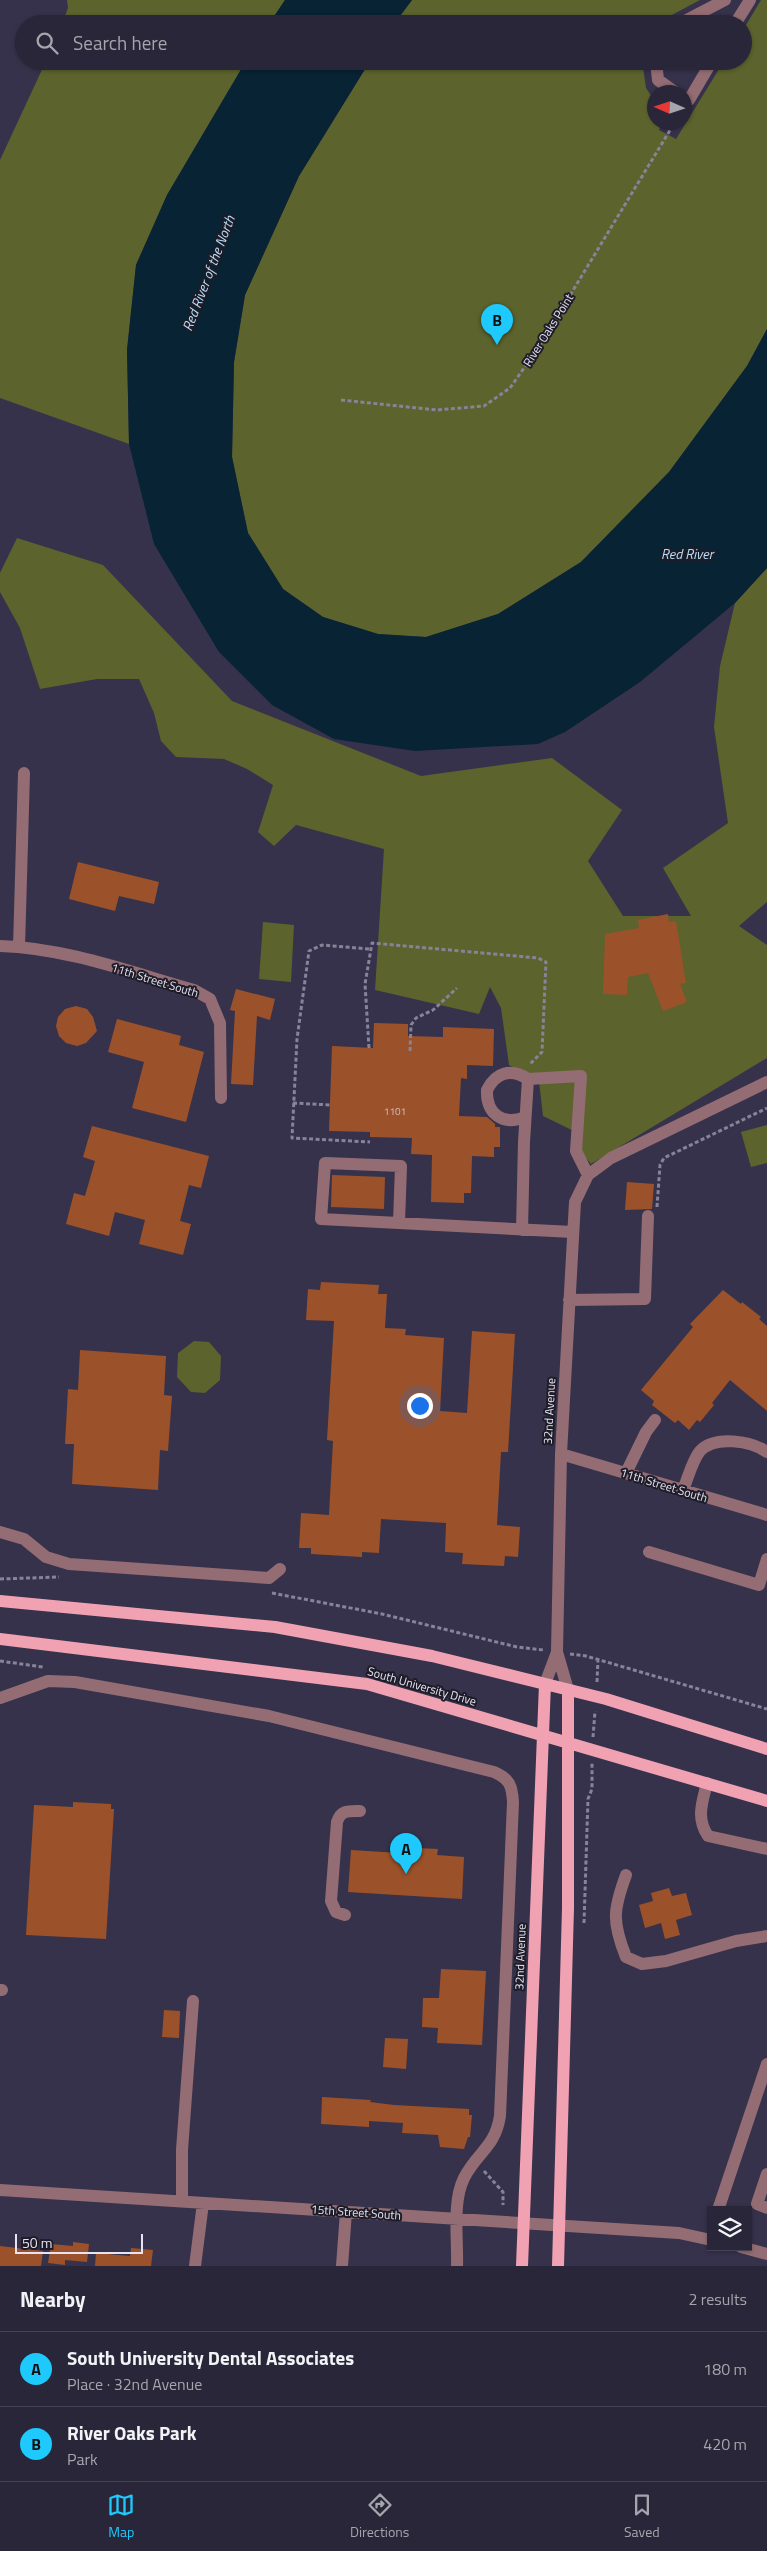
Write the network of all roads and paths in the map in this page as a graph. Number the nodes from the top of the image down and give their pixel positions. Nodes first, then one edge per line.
1 (725, 0) edge
2 (750, 0) edge
3 (696, 15) edge
4 (741, 15) edge
5 (657, 70) edge
6 (707, 70) edge
7 (665, 85) edge
8 (692, 95) edge
9 (670, 130) edge
10 (341, 400) dead end
11 (24, 773) dead end
12 (0, 946) edge
13 (19, 946) junction
14 (369, 950) junction
15 (457, 988) dead end
16 (369, 1048) dead end
17 (410, 1051) dead end
18 (524, 1076) junction
19 (767, 1082) edge
20 (221, 1098) dead end
21 (293, 1103) junction
22 (330, 1105) dead end
23 (767, 1108) edge
24 (525, 1117) junction
25 (370, 1142) dead end
26 (588, 1175) junction
27 (648, 1216) joint
28 (399, 1223) junction
29 (522, 1230) junction
30 (573, 1232) junction
31 (569, 1300) junction
32 (655, 1420) dead end
33 (767, 1452) edge
34 (560, 1454) junction
35 (626, 1473) junction
36 (683, 1490) junction
37 (767, 1515) edge
38 (0, 1532) edge
39 (649, 1552) dead end
40 (767, 1559) edge
41 (280, 1569) dead end
42 (69, 1578) dead end
43 (0, 1579) edge
44 (268, 1592) dead end
45 (0, 1601) edge
46 (0, 1639) edge
47 (557, 1652) junction
48 (598, 1659) junction
49 (545, 1684) junction
50 (568, 1690) junction
51 (596, 1697) junction
52 (0, 1698) edge
53 (767, 1709) edge
54 (543, 1735) junction
55 (568, 1742) junction
56 (593, 1750) junction
57 (767, 1750) edge
58 (590, 1782) dead end
59 (707, 1783) junction
60 (767, 1801) edge
61 (360, 1811) dead end
62 (767, 1849) edge
63 (626, 1875) dead end
64 (344, 1915) dead end
65 (767, 1936) edge
66 (193, 2001) dead end
67 (767, 2064) edge
68 (482, 2169) dead end
69 (767, 2174) edge
70 (0, 2190) edge
71 (182, 2201) junction
72 (203, 2203) junction
73 (503, 2205) dead end
74 (719, 2206) edge
75 (767, 2208) edge
76 (346, 2212) junction
77 (458, 2219) junction
78 (524, 2223) junction
79 (560, 2225) junction
80 (707, 2236) edge
81 (752, 2248) edge
82 (766, 2250) edge
83 (195, 2266) edge
84 (342, 2266) edge
85 (457, 2266) edge
86 (522, 2266) edge
87 (558, 2266) edge

1 - 3 street
2 - 4 street
5 - 7 street
6 - 8 street
9 - 10 path, River Oaks Point
11 - 13 street
12 - 13 street, 11th Street South
13 - 20 street, 11th Street South
14 - 16 path
14 - 18 path
14 - 21 path
15 - 17 path
18 - 24 street
18 - 24 street
18 - 26 street
19 - 26 street
21 - 22 path
21 - 25 path
23 - 27 path
24 - 29 street
26 - 30 street, 32nd Avenue
27 - 31 street
28 - 28 street
28 - 29 street
29 - 30 street
30 - 31 street, 32nd Avenue
31 - 34 street, 32nd Avenue
32 - 35 street
33 - 36 street
34 - 35 street, 11th Street South
34 - 47 street, 32nd Avenue
35 - 36 street, 11th Street South
36 - 37 street, 11th Street South
38 - 41 street
39 - 40 street
42 - 43 path
44 - 47 path
45 - 49 main road
46 - 54 main road, South University Drive
47 - 48 path
47 - 49 street, 32nd Avenue
47 - 50 street, 32nd Avenue
48 - 51 path
48 - 53 path
49 - 50 main road
49 - 54 main road, 32nd Avenue
50 - 51 main road
50 - 55 main road, 32nd Avenue
51 - 56 path
51 - 57 main road
52 - 77 street
54 - 55 main road, South University Drive
54 - 78 main road, 32nd Avenue
55 - 56 main road, South University Drive
55 - 79 main road, 32nd Avenue
56 - 58 path
56 - 59 main road, South University Drive
59 - 60 main road, South University Drive
59 - 62 street
61 - 64 street
63 - 65 street
66 - 71 street
67 - 74 street
68 - 73 path
69 - 75 street
70 - 71 street, 15th Street South
71 - 72 street, 15th Street South
72 - 76 street, 15th Street South
72 - 83 street
76 - 77 street, 15th Street South
76 - 84 street
77 - 78 street, 15th Street South
77 - 85 street
78 - 79 street, 15th Street South
78 - 86 main road, 32nd Avenue
79 - 80 street, 15th Street South
79 - 87 main road, 32nd Avenue
81 - 82 street

